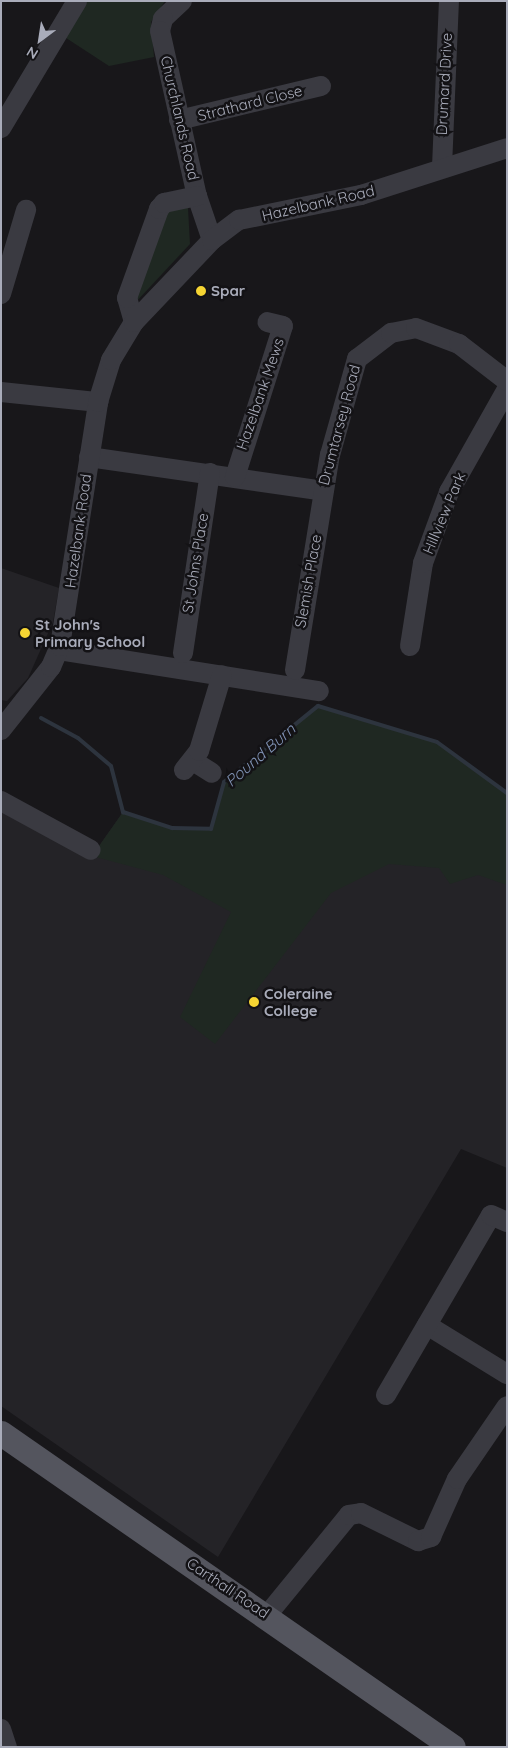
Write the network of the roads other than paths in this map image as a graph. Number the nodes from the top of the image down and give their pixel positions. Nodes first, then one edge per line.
1 (77, 1) edge
2 (182, 1) edge
3 (449, 1) edge
4 (320, 86) dead end
5 (179, 120) junction
6 (1, 128) edge
7 (507, 148) edge
8 (442, 167) junction
9 (197, 196) junction
10 (26, 210) dead end
11 (212, 240) junction
12 (1, 294) edge
13 (134, 322) junction
14 (267, 322) dead end
15 (507, 380) edge
16 (507, 389) edge
17 (1, 392) edge
18 (98, 402) junction
19 (89, 457) junction
20 (210, 473) junction
21 (234, 477) junction
22 (324, 491) junction
23 (410, 646) dead end
24 (59, 650) junction
25 (183, 653) dead end
26 (294, 670) dead end
27 (222, 675) junction
28 (318, 691) dead end
29 (1, 730) edge
30 (212, 774) dead end
31 (1, 801) edge
32 (91, 850) dead end
33 (507, 1222) edge
34 (427, 1326) junction
35 (507, 1374) edge
36 (386, 1395) dead end
37 (507, 1406) edge
38 (1, 1433) edge
39 (268, 1614) junction
40 (1, 1729) edge
41 (7, 1747) edge
42 (453, 1747) edge

1 - 6 street
2 - 5 street, Churchlands Road
3 - 8 street, Drumard Drive
4 - 5 street, Strathard Close
5 - 9 street, Churchlands Road
7 - 8 street, Hazelbank Road
8 - 11 street, Hazelbank Road
9 - 11 street, Churchlands Road
9 - 13 street
10 - 12 street
11 - 13 street, Hazelbank Road
13 - 18 street, Hazelbank Road
14 - 21 street, Hazelbank Mews
15 - 22 street, Drumtarsey Road
16 - 23 street, Hillview Park
17 - 18 street
18 - 19 street, Hazelbank Road
19 - 20 street, Drumtarsey Road
19 - 24 street, Hazelbank Road
20 - 21 street, Drumtarsey Road
20 - 25 street, St Johns Place
21 - 22 street, Drumtarsey Road
22 - 26 street, Slemish Place
24 - 27 street
24 - 29 street, Hazelbank Road
27 - 28 street
27 - 30 street
31 - 32 street
33 - 34 street
34 - 35 street
34 - 36 street
37 - 39 street
38 - 39 main road, Carthall Road
39 - 42 main road, Carthall Road
40 - 41 street

